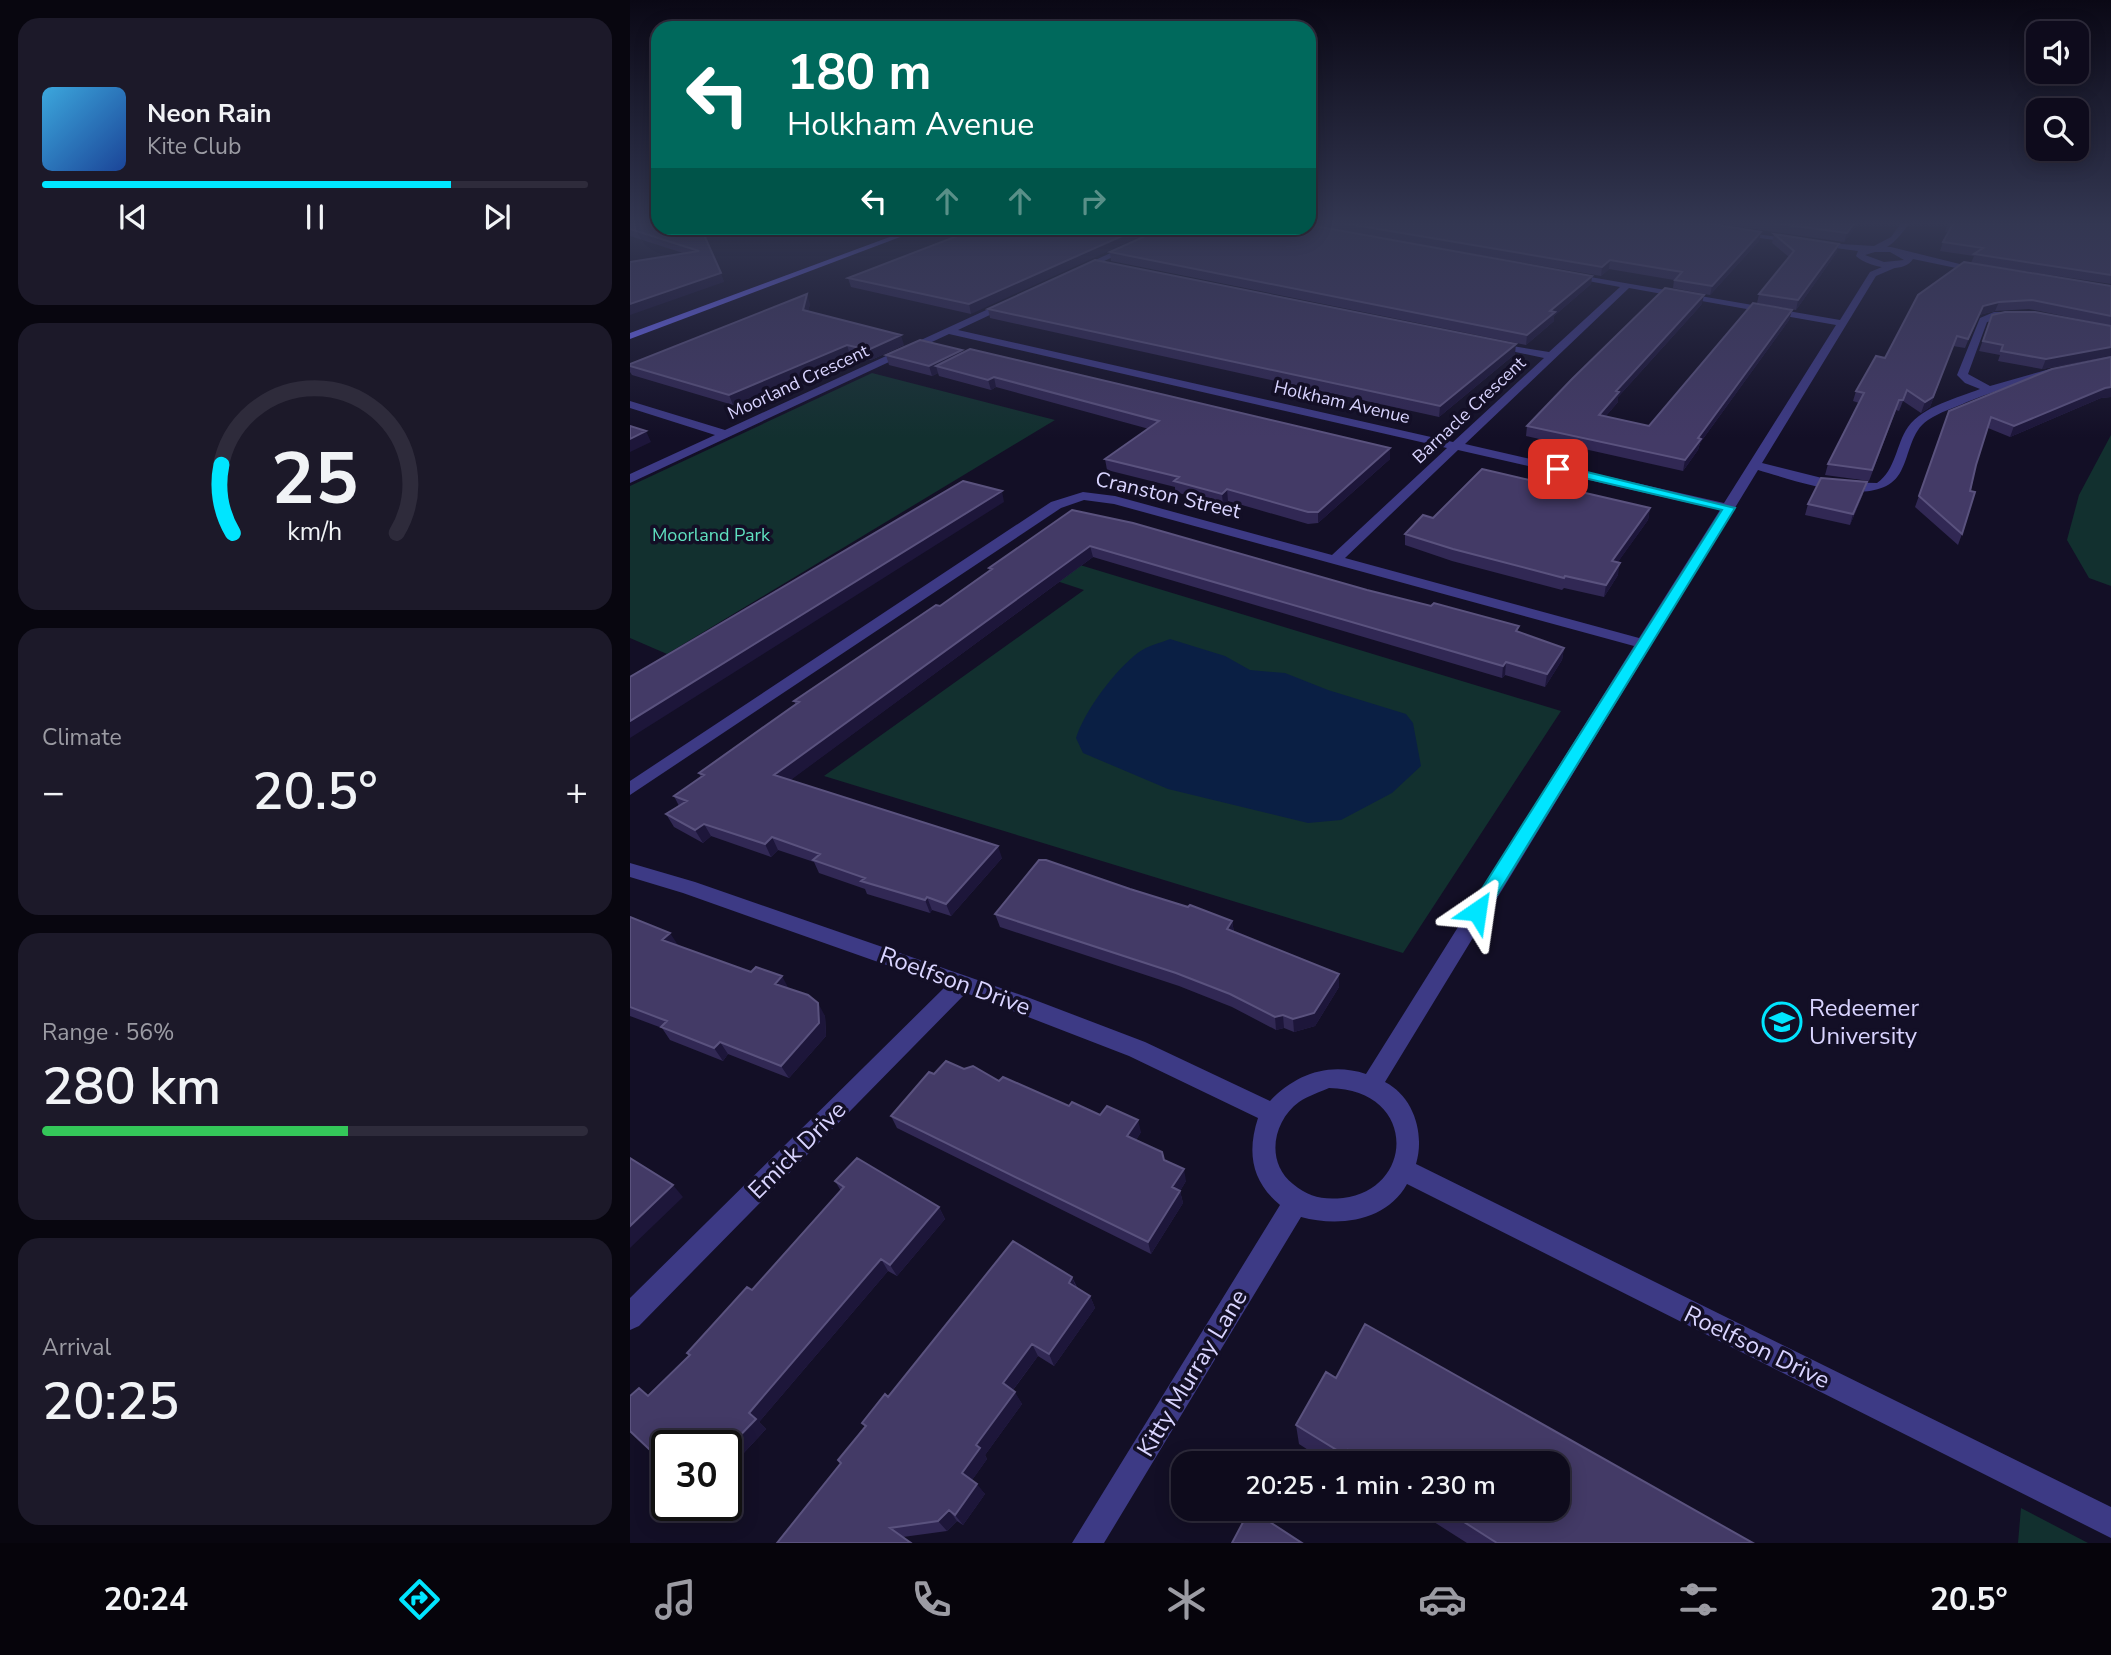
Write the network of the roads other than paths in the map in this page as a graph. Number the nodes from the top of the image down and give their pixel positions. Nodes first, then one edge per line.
1 (742, 294) edge
2 (1617, 294) edge
3 (1678, 294) edge
4 (1854, 294) edge
5 (1021, 297) edge
6 (2031, 318) edge
7 (1842, 323) junction
8 (948, 331) junction
9 (630, 336) edge
10 (1483, 342) edge
11 (1552, 356) junction
12 (2111, 362) edge
13 (1989, 389) junction
14 (630, 404) edge
15 (725, 435) junction
16 (1457, 446) junction
17 (1755, 465) junction
18 (630, 479) edge
19 (1729, 508) junction
20 (1335, 560) junction
21 (1643, 644) junction
22 (630, 789) edge
23 (630, 870) edge
24 (962, 983) junction
25 (1371, 1085) junction
26 (1271, 1114) junction
27 (1403, 1170) junction
28 (1296, 1202) junction
29 (630, 1317) edge
30 (2111, 1522) edge
31 (1087, 1543) edge

1 - 9 main road
2 - 11 street, Barnacle Crescent
3 - 7 street
4 - 7 street
5 - 8 street, Moorland Crescent
6 - 13 street
7 - 17 street
8 - 15 street, Moorland Crescent
8 - 16 street, Holkham Avenue
10 - 11 street
11 - 16 street, Barnacle Crescent
12 - 13 street
13 - 17 street
14 - 15 street
15 - 18 street, Moorland Crescent
16 - 19 street, Holkham Avenue
16 - 20 street, Barnacle Crescent
17 - 19 street
19 - 21 street
20 - 21 street, Cranston Street
20 - 22 street, Cranston Street
21 - 25 street
23 - 24 street, Roelfson Drive
24 - 26 street, Roelfson Drive
24 - 29 street, Emick Drive
25 - 26 street
25 - 27 street
26 - 28 street
27 - 28 street
27 - 30 street, Roelfson Drive
28 - 31 street, Kitty Murray Lane

